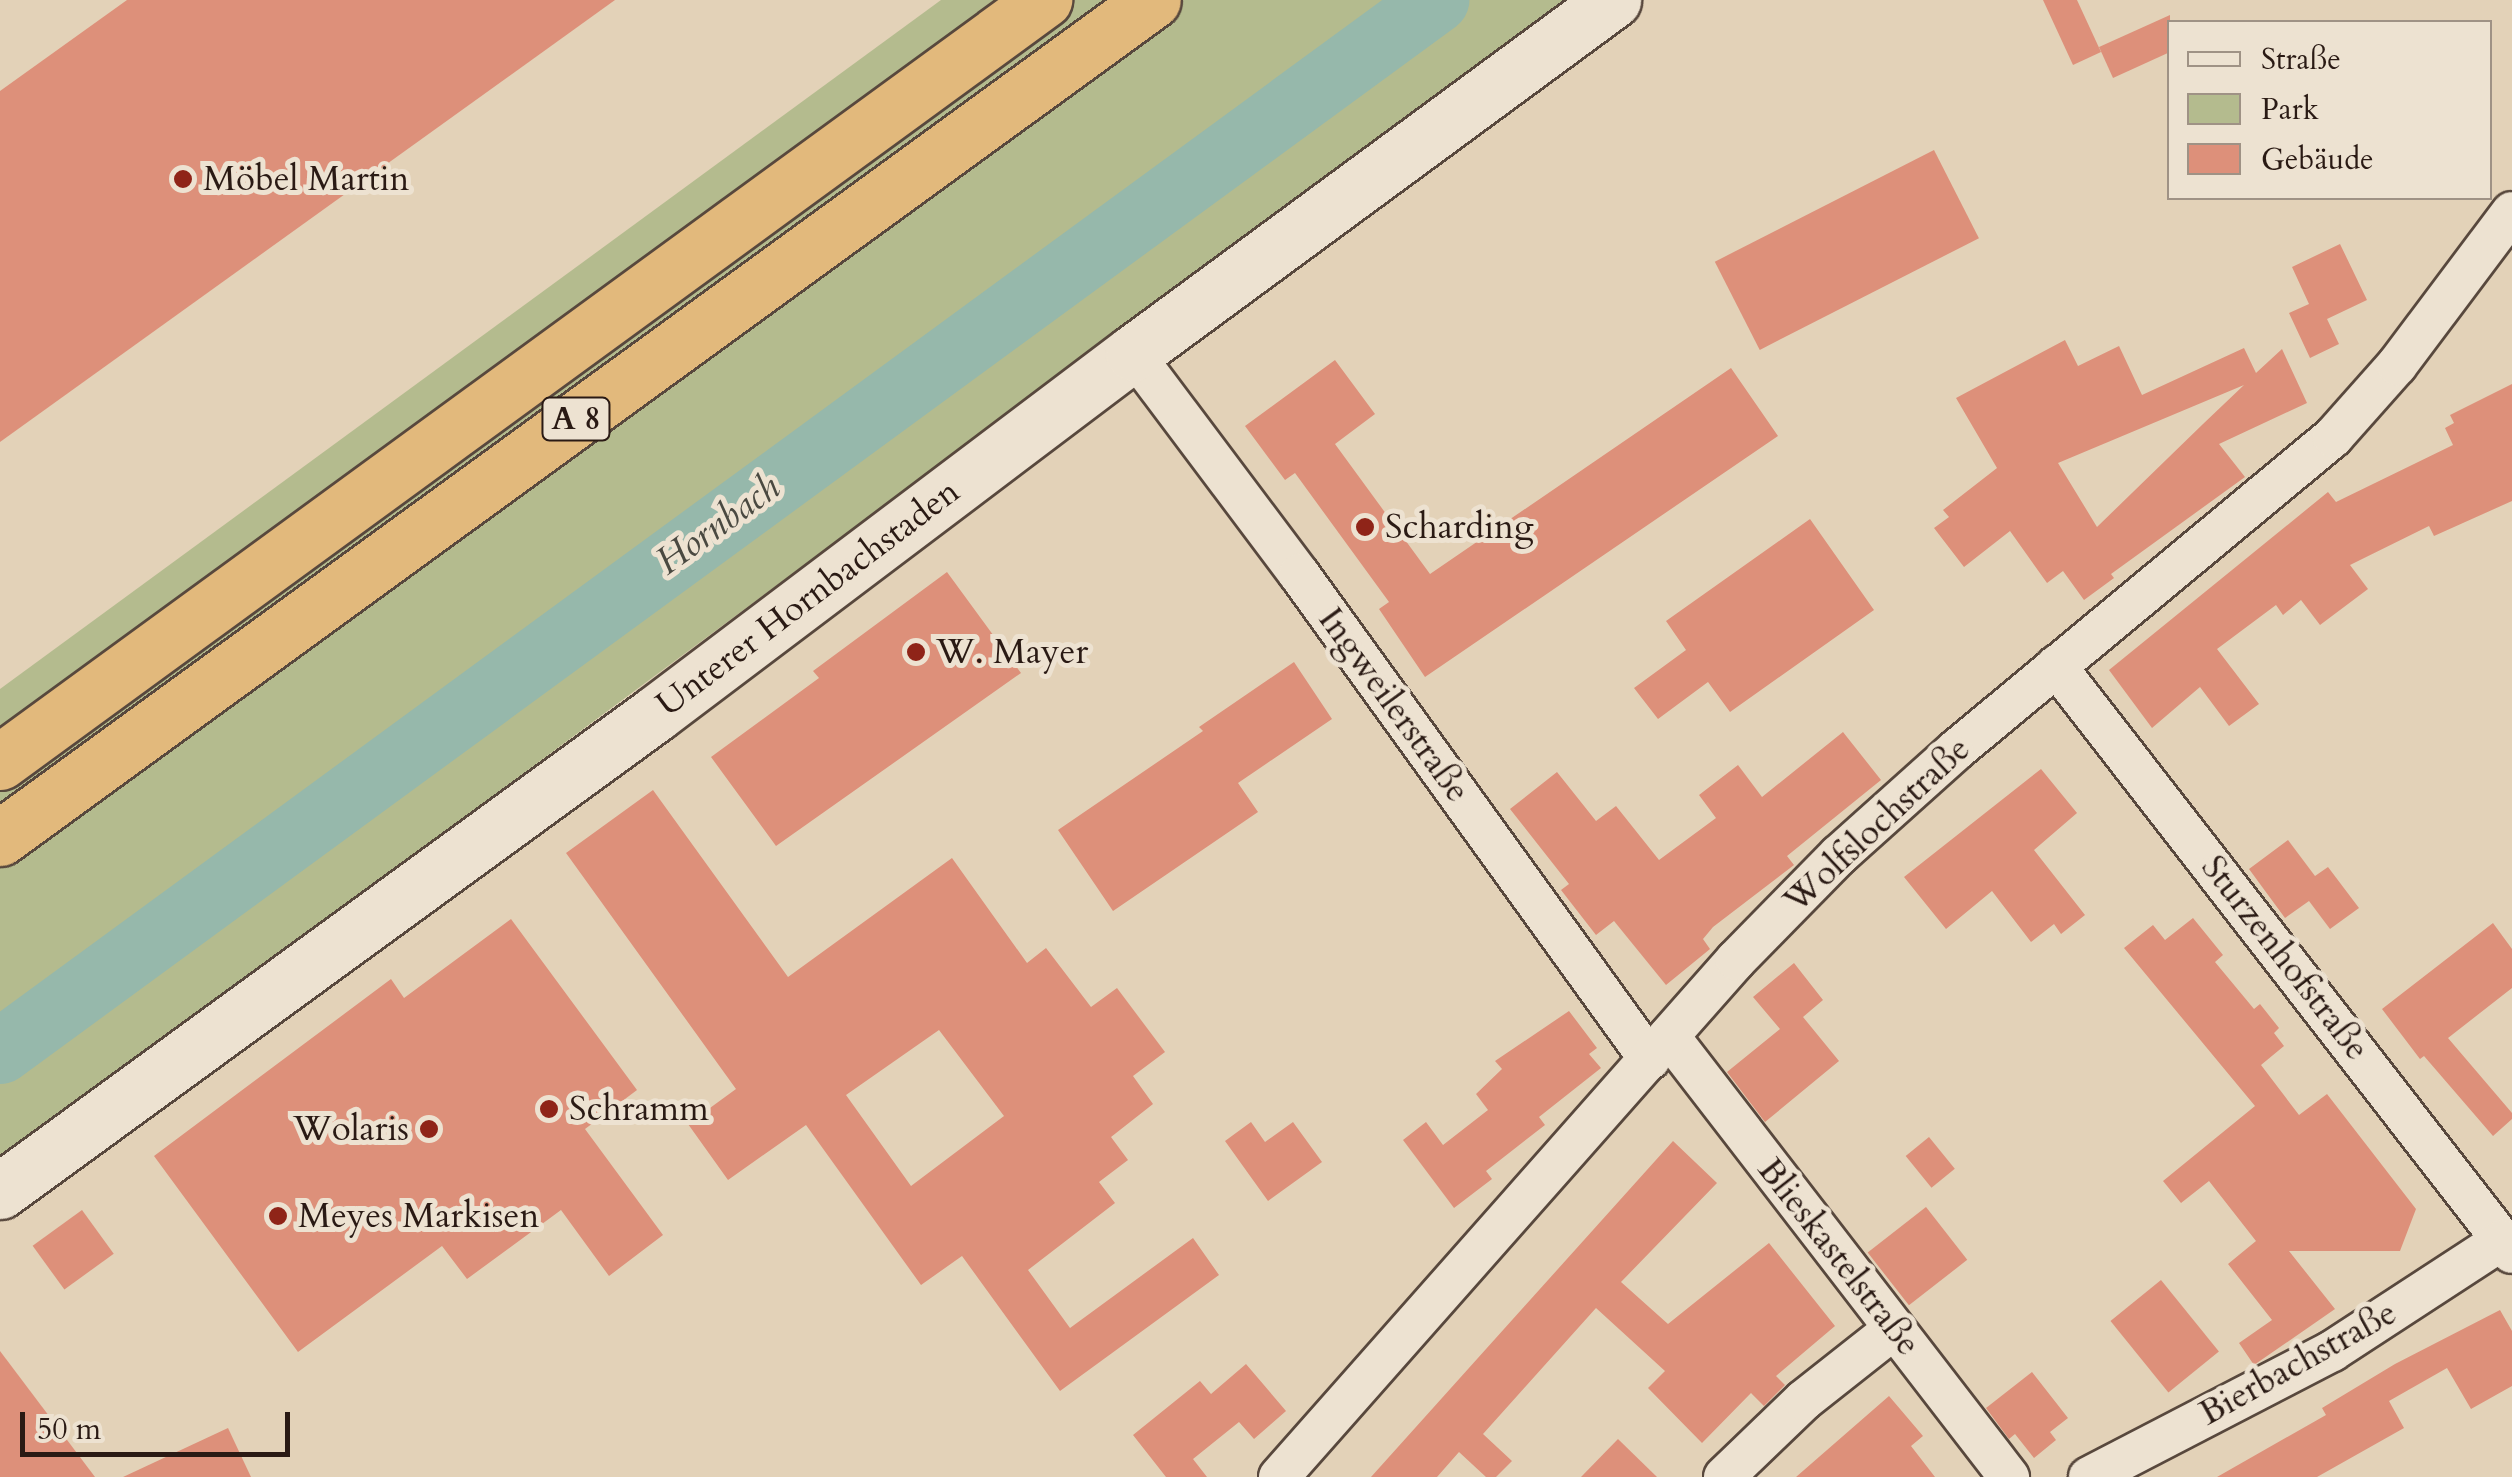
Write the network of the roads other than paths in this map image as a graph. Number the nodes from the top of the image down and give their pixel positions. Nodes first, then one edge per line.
1 (1044, 0) edge
2 (1153, 0) edge
3 (1614, 0) edge
4 (2512, 212) edge
5 (1133, 354) junction
6 (2056, 666) junction
7 (0, 762) edge
8 (0, 838) edge
9 (1660, 1048) junction
10 (0, 1191) edge
11 (2507, 1247) edge
12 (1894, 1329) junction
13 (1279, 1477) edge
14 (1724, 1477) edge
15 (2008, 1477) edge
16 (2089, 1477) edge

1 - 7 highway, A 8
2 - 8 highway, A 8
3 - 5 street, Unterer Hornbachstaden
4 - 6 street, Wolfslochstraße
5 - 9 street, Ingweilerstraße
5 - 10 street, Unterer Hornbachstaden
6 - 9 street, Wolfslochstraße
6 - 11 street, Sturzenhofstraße
9 - 12 street, Blieskastelstraße
9 - 13 street, Wolfslochstraße
11 - 16 street, Bierbachstraße
12 - 14 street
12 - 15 street, Blieskastelstraße

